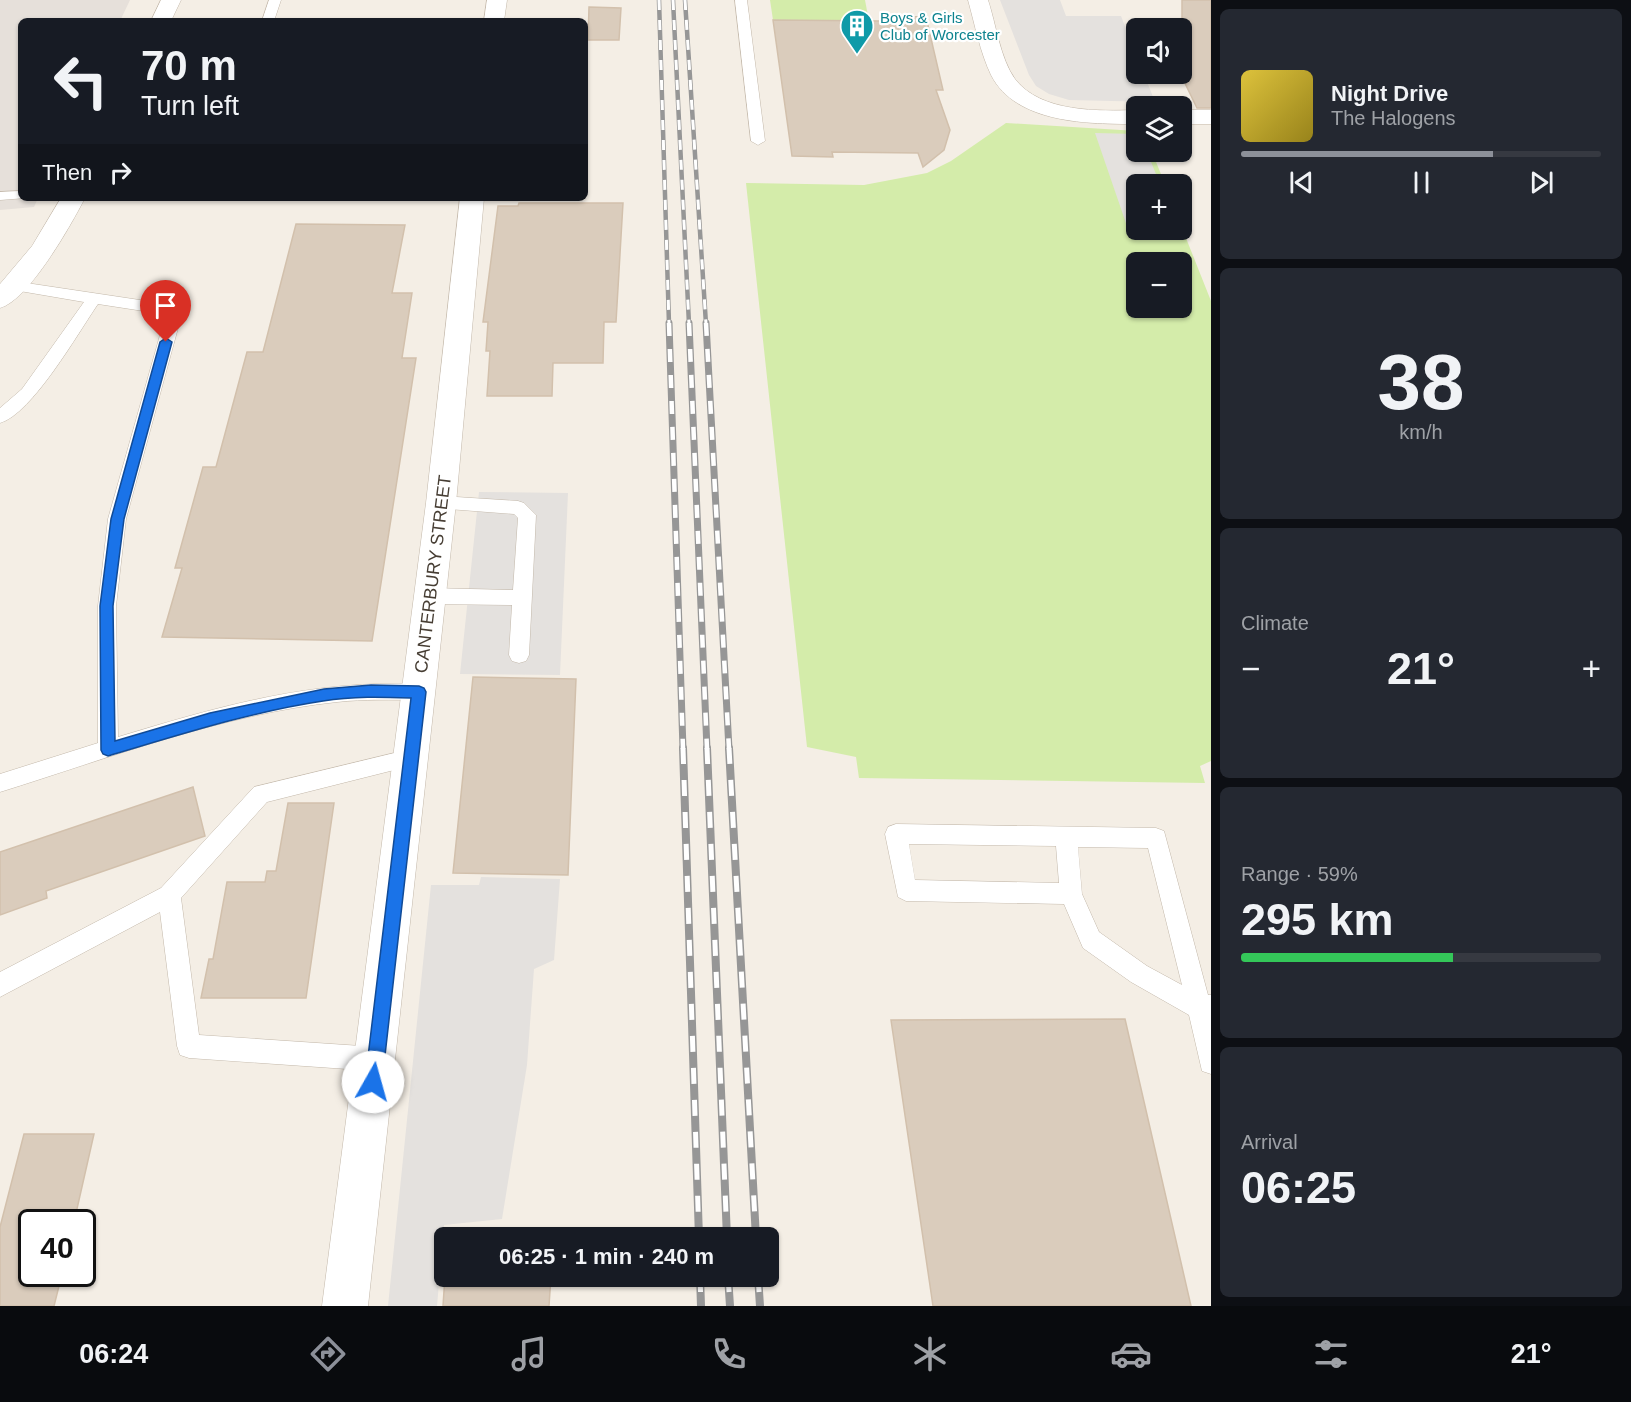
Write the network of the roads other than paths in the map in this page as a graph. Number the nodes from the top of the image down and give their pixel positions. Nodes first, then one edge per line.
1 (171, 0) edge
2 (275, 0) edge
3 (496, 0) edge
4 (741, 0) edge
5 (978, 0) edge
6 (162, 18) edge
7 (269, 18) edge
8 (494, 18) edge
9 (1126, 117) edge
10 (1192, 117) edge
11 (1211, 117) edge
12 (758, 141) dead end
13 (18, 195) edge
14 (0, 196) edge
15 (71, 201) edge
16 (472, 201) edge
17 (7, 292) edge
18 (94, 298) junction
19 (0, 417) edge
20 (441, 503) junction
21 (430, 596) junction
22 (522, 598) junction
23 (519, 655) dead end
24 (419, 692) junction
25 (108, 750) junction
26 (411, 758) junction
27 (0, 783) edge
28 (1066, 836) junction
29 (1071, 894) junction
30 (169, 895) junction
31 (0, 985) edge
32 (1205, 1007) edge
33 (376, 1059) junction
34 (1211, 1062) edge
35 (345, 1306) edge

1 - 6 street
2 - 7 lane
3 - 8 street
4 - 12 lane
5 - 9 street
10 - 11 street
13 - 14 lane
15 - 17 street
16 - 20 street, CANTERBURY STREET
17 - 18 lane
18 - 19 lane
18 - 25 lane
20 - 21 street, CANTERBURY STREET
20 - 22 lane
21 - 22 lane
21 - 24 street, CANTERBURY STREET
22 - 23 lane
24 - 25 lane
24 - 26 street, CANTERBURY STREET
25 - 27 lane
26 - 30 lane
26 - 33 street, CANTERBURY STREET
28 - 29 lane
28 - 29 lane
28 - 32 lane
29 - 32 lane
30 - 31 lane
30 - 33 lane
32 - 34 lane
33 - 35 street, CANTERBURY STREET

